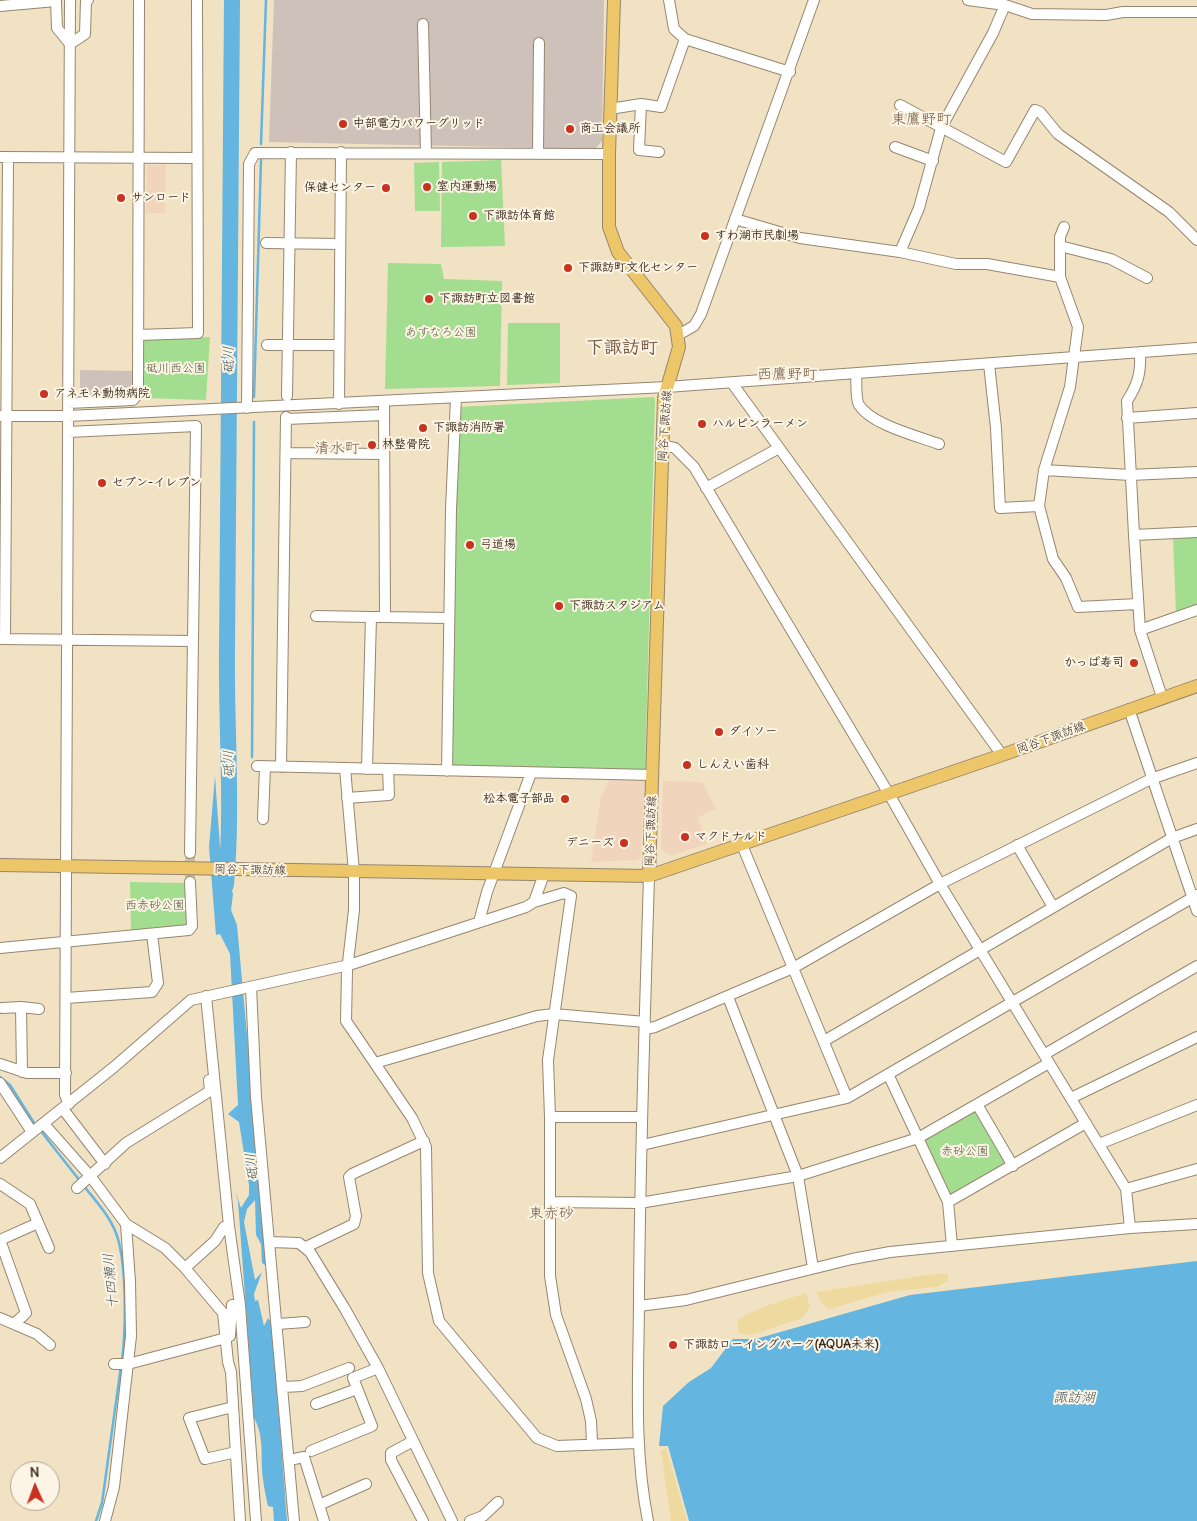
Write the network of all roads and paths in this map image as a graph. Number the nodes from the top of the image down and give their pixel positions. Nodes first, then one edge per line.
1 (70, 0) edge
2 (88, 0) edge
3 (139, 0) edge
4 (197, 0) edge
5 (614, 0) edge
6 (669, 0) edge
7 (814, 0) edge
8 (968, 0) edge
9 (1005, 5) junction
10 (0, 6) edge
11 (1197, 12) edge
12 (423, 24) dead end
13 (685, 39) junction
14 (538, 43) dead end
15 (70, 44) junction
16 (790, 72) junction
17 (641, 104) junction
18 (900, 105) dead end
19 (610, 109) junction
20 (941, 128) junction
21 (895, 147) dead end
22 (291, 152) junction
23 (340, 152) junction
24 (426, 152) junction
25 (659, 152) dead end
26 (538, 153) junction
27 (609, 154) junction
28 (4, 157) edge
29 (71, 157) junction
30 (139, 158) junction
31 (197, 158) junction
32 (933, 161) junction
33 (736, 219) junction
34 (1064, 227) dead end
35 (1197, 240) edge
36 (266, 243) dead end
37 (340, 244) junction
38 (290, 245) junction
39 (1060, 246) junction
40 (900, 252) junction
41 (1060, 278) junction
42 (1147, 278) dead end
43 (138, 335) junction
44 (678, 335) junction
45 (267, 345) dead end
46 (289, 345) junction
47 (339, 345) junction
48 (1197, 348) edge
49 (1140, 352) junction
50 (1074, 356) junction
51 (990, 364) junction
52 (856, 374) junction
53 (732, 383) junction
54 (667, 387) junction
55 (287, 396) dead end
56 (456, 398) junction
57 (384, 402) junction
58 (68, 403) junction
59 (339, 404) junction
60 (245, 409) junction
61 (1197, 413) edge
62 (384, 415) junction
63 (4, 416) edge
64 (68, 416) junction
65 (1127, 418) junction
66 (68, 432) junction
67 (938, 444) dead end
68 (663, 445) junction
69 (778, 448) junction
70 (286, 453) junction
71 (384, 454) junction
72 (1044, 470) junction
73 (1197, 472) edge
74 (1130, 475) junction
75 (706, 488) junction
76 (1039, 506) junction
77 (1197, 532) edge
78 (1134, 534) junction
79 (3, 584) edge
80 (1138, 604) junction
81 (1197, 610) edge
82 (316, 616) dead end
83 (371, 617) junction
84 (385, 617) junction
85 (449, 618) junction
86 (1140, 630) junction
87 (3, 639) edge
88 (68, 640) junction
89 (193, 641) junction
90 (1197, 686) edge
91 (1162, 697) junction
92 (1129, 709) junction
93 (1002, 755) junction
94 (1197, 763) edge
95 (281, 767) junction
96 (345, 768) junction
97 (367, 769) junction
98 (388, 769) junction
99 (447, 771) junction
100 (531, 773) junction
101 (653, 775) junction
102 (1151, 779) junction
103 (889, 794) junction
104 (347, 798) junction
105 (263, 819) dead end
106 (1197, 829) edge
107 (1172, 838) junction
108 (742, 845) junction
109 (1016, 845) junction
110 (190, 854) tunnel mouth
111 (0, 865) edge
112 (66, 867) junction
113 (354, 872) junction
114 (496, 873) junction
115 (544, 874) junction
116 (649, 876) junction
117 (190, 882) tunnel mouth
118 (940, 884) junction
119 (1194, 896) edge
120 (534, 902) junction
121 (1053, 907) junction
122 (1197, 911) edge
123 (479, 922) junction
124 (152, 934) junction
125 (66, 942) junction
126 (0, 948) edge
127 (981, 950) junction
128 (349, 965) junction
129 (1197, 966) edge
130 (793, 968) junction
131 (247, 988) junction
132 (210, 995) junction
133 (728, 996) junction
134 (66, 998) junction
135 (1012, 1002) junction
136 (21, 1007) junction
137 (2, 1008) dead end
138 (39, 1009) dead end
139 (554, 1014) junction
140 (645, 1026) junction
141 (1197, 1037) edge
142 (824, 1041) junction
143 (1047, 1058) junction
144 (375, 1063) junction
145 (0, 1064) edge
146 (214, 1064) junction
147 (22, 1072) junction
148 (66, 1073) junction
149 (888, 1074) junction
150 (0, 1083) edge
151 (847, 1098) junction
152 (1072, 1098) junction
153 (1197, 1105) edge
154 (978, 1106) junction
155 (66, 1107) junction
156 (773, 1115) junction
157 (550, 1117) junction
158 (642, 1117) junction
159 (1086, 1123) junction
160 (43, 1124) junction
161 (33, 1132) junction
162 (918, 1138) junction
163 (424, 1141) junction
164 (1099, 1144) junction
165 (642, 1145) junction
166 (0, 1158) edge
167 (105, 1164) junction
168 (1013, 1166) junction
169 (1197, 1169) edge
170 (798, 1176) junction
171 (90, 1177) junction
172 (0, 1184) edge
173 (78, 1187) dead end
174 (1126, 1189) junction
175 (550, 1202) junction
176 (948, 1202) junction
177 (640, 1203) junction
178 (38, 1223) junction
179 (126, 1224) junction
180 (1197, 1224) edge
181 (228, 1226) junction
182 (1130, 1228) junction
183 (271, 1242) junction
184 (952, 1246) junction
185 (306, 1247) junction
186 (49, 1248) dead end
187 (185, 1268) junction
188 (813, 1268) junction
189 (240, 1305) junction
190 (639, 1306) junction
191 (0, 1318) edge
192 (305, 1322) dead end
193 (14, 1324) junction
194 (278, 1324) junction
195 (226, 1338) junction
196 (50, 1345) dead end
197 (244, 1353) junction
198 (121, 1364) junction
199 (349, 1368) dead end
200 (378, 1368) junction
201 (231, 1372) junction
202 (284, 1387) junction
203 (357, 1389) junction
204 (316, 1404) dead end
205 (234, 1407) junction
206 (413, 1442) junction
207 (592, 1443) junction
208 (638, 1443) junction
209 (311, 1451) dead end
210 (236, 1452) junction
211 (289, 1460) junction
212 (366, 1484) dead end
213 (498, 1502) dead end
214 (318, 1505) junction
215 (105, 1521) edge
216 (240, 1521) edge
217 (256, 1521) edge
218 (294, 1521) edge
219 (324, 1521) edge
220 (423, 1521) edge
221 (452, 1521) edge
222 (470, 1521) edge
223 (648, 1521) edge

1 - 15 street
2 - 15 street
3 - 30 street
4 - 31 street
5 - 19 main road, 岡谷下諏訪線
6 - 13 street
7 - 16 street
8 - 9 street
9 - 11 street
9 - 20 street
10 - 15 street
12 - 24 street
13 - 16 street
13 - 17 street
14 - 26 street
15 - 29 street
16 - 33 street
17 - 19 street
17 - 25 street
18 - 20 street
19 - 27 main road, 岡谷下諏訪線
20 - 32 street
20 - 35 street
21 - 32 street
22 - 23 street
22 - 38 street
22 - 60 street
23 - 24 street
23 - 37 street
24 - 26 street
26 - 27 street
27 - 44 main road, 岡谷下諏訪線
28 - 29 street
28 - 63 street
29 - 30 street
29 - 58 street
30 - 31 street
30 - 43 street
31 - 43 street
32 - 40 street
33 - 40 street
33 - 44 street
34 - 39 street
36 - 38 street
37 - 38 street
37 - 47 street
38 - 46 street
39 - 41 street
39 - 42 street
40 - 41 street
41 - 50 street
43 - 58 street
44 - 54 main road, 岡谷下諏訪線
45 - 46 street
46 - 47 street
46 - 55 street
47 - 59 street
48 - 49 street
49 - 50 street
49 - 65 street
50 - 51 street
50 - 72 street
51 - 52 street
51 - 76 street
52 - 53 street
52 - 67 street
53 - 54 street
53 - 69 street
54 - 56 street
54 - 68 main road, 岡谷下諏訪線
56 - 57 street
56 - 85 street
57 - 59 street
57 - 62 street
58 - 64 street
59 - 60 street
60 - 64 street
61 - 65 street
62 - 70 street
62 - 71 street
63 - 64 street
63 - 79 street
64 - 66 street
65 - 74 street
66 - 88 street
66 - 89 street
68 - 75 street
68 - 101 main road, 岡谷下諏訪線
69 - 75 street
69 - 93 street
70 - 71 street
70 - 95 street
71 - 84 street
72 - 74 street
72 - 76 street
73 - 74 street
74 - 78 street
75 - 103 street
76 - 80 street
77 - 78 street
78 - 80 street
79 - 87 street
80 - 86 street
81 - 86 street
82 - 83 street
83 - 84 street
83 - 97 street
84 - 85 street
85 - 99 street
86 - 91 street
87 - 88 street
88 - 89 street
88 - 112 street
89 - 110 street
90 - 91 main road, 岡谷下諏訪線
91 - 92 main road, 岡谷下諏訪線
92 - 93 main road, 岡谷下諏訪線
92 - 102 street
93 - 103 main road, 岡谷下諏訪線
94 - 102 street
95 - 96 street
95 - 105 street
96 - 97 street
96 - 104 street
97 - 98 street
98 - 99 street
98 - 104 street
99 - 100 street
100 - 101 street
100 - 114 street
101 - 116 main road, 岡谷下諏訪線
102 - 107 street
102 - 109 street
103 - 108 main road, 岡谷下諏訪線
103 - 118 street
104 - 113 street
106 - 107 street
107 - 119 street
107 - 121 street
108 - 116 main road, 岡谷下諏訪線
108 - 130 street
109 - 118 street
109 - 121 street
111 - 112 main road, 岡谷下諏訪線
112 - 113 main road, 岡谷下諏訪線
112 - 125 street
113 - 114 main road, 岡谷下諏訪線
113 - 128 street
114 - 115 main road, 岡谷下諏訪線
114 - 123 street
115 - 116 main road, 岡谷下諏訪線
115 - 120 street
116 - 140 street
117 - 124 street
118 - 127 street
118 - 130 street
119 - 122 street
119 - 135 street
120 - 123 street
120 - 139 street
121 - 127 street
123 - 128 street
124 - 125 street
124 - 134 street
125 - 126 street
125 - 134 street
127 - 135 street
127 - 142 street
128 - 131 street
128 - 144 street
129 - 143 street
130 - 133 street
130 - 142 street
131 - 132 street
131 - 183 street
132 - 146 street
132 - 155 street
133 - 140 street
133 - 156 street
134 - 148 street
135 - 143 street
135 - 149 street
136 - 137 street
136 - 138 street
136 - 147 street
139 - 140 street
139 - 144 street
139 - 157 street
140 - 158 street
141 - 152 street
142 - 151 street
143 - 152 street
143 - 154 street
144 - 163 street
145 - 147 street
146 - 167 street
146 - 181 street
147 - 148 street
148 - 155 street
149 - 151 street
149 - 162 street
150 - 161 street
151 - 156 street
152 - 159 street
153 - 164 street
154 - 162 street
154 - 168 street
155 - 160 street
155 - 167 street
156 - 165 street
156 - 170 street
157 - 158 street
157 - 175 street
158 - 165 street
159 - 164 street
159 - 168 street
160 - 161 street
160 - 171 street
161 - 166 street
162 - 170 street
162 - 176 street
163 - 185 street
163 - 207 street
164 - 174 street
165 - 177 street
167 - 171 street
168 - 176 street
169 - 174 street
170 - 177 street
170 - 188 street
171 - 173 street
171 - 179 street
172 - 178 street
174 - 182 street
175 - 177 street
175 - 207 street
176 - 184 street
177 - 190 street
178 - 186 street
178 - 193 street
179 - 187 street
179 - 198 street
180 - 182 street
181 - 187 street
181 - 189 street
182 - 184 street
183 - 185 street
183 - 194 street
184 - 188 street
185 - 200 street
187 - 195 street
188 - 190 street
189 - 195 street
189 - 197 street
190 - 208 street
191 - 193 street
192 - 194 street
193 - 196 street
194 - 202 street
195 - 198 street
195 - 201 street
197 - 201 street
197 - 217 street
198 - 215 street
199 - 202 street
200 - 203 street
200 - 206 street
201 - 205 street
202 - 211 street
203 - 204 street
203 - 209 street
205 - 210 street
205 - 210 street
206 - 220 street
206 - 221 street
207 - 208 street
208 - 223 street
210 - 216 street
211 - 214 street
211 - 218 street
212 - 214 street
213 - 222 street
214 - 219 street

